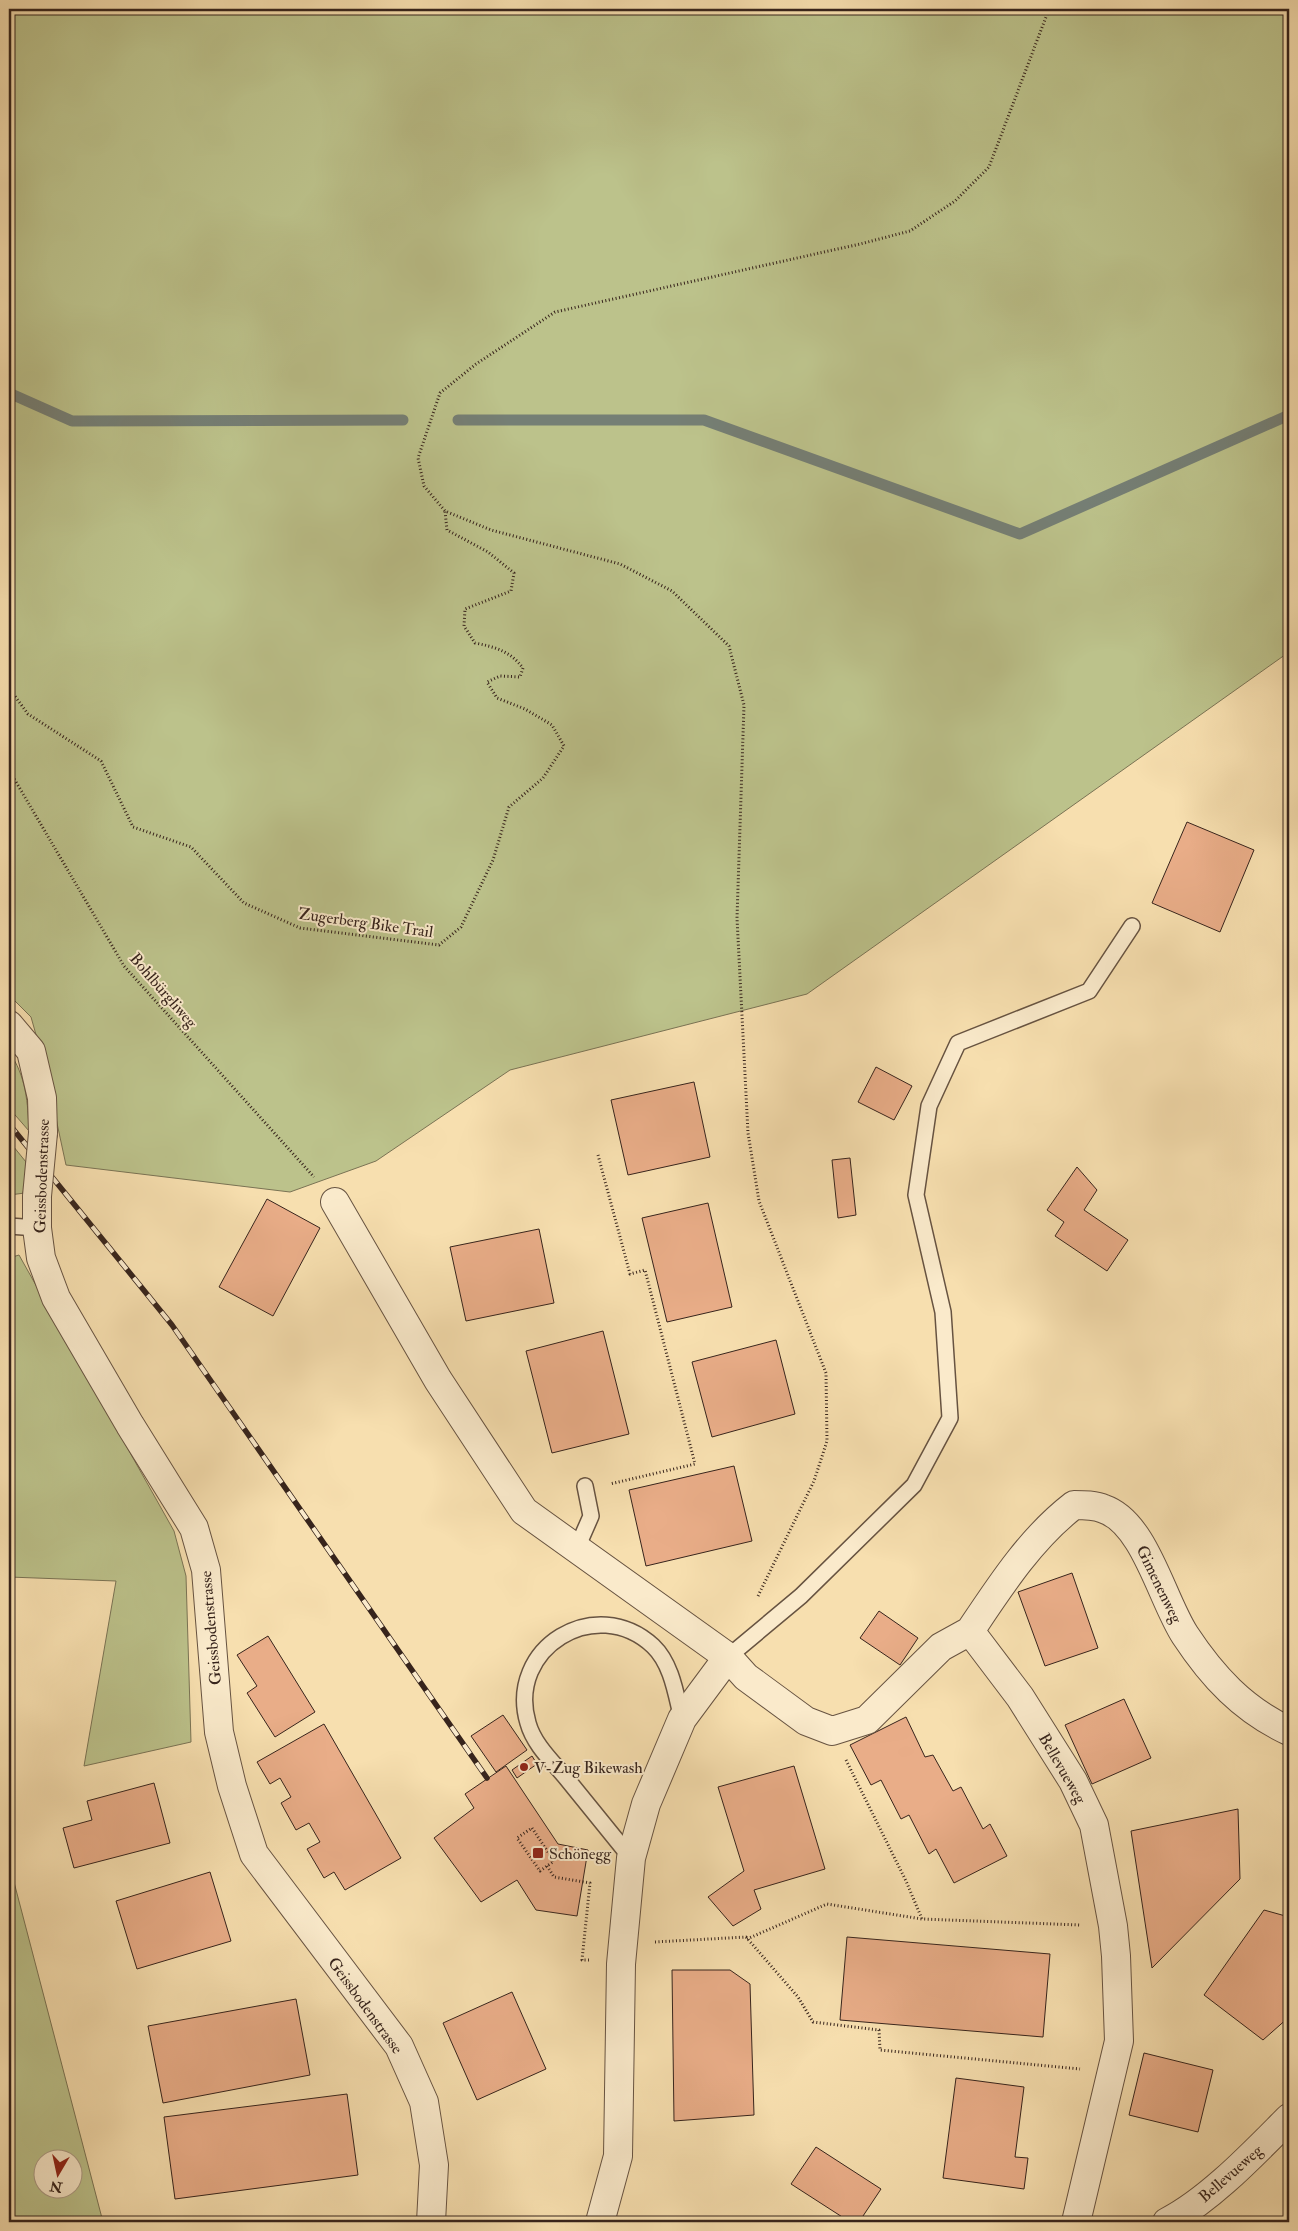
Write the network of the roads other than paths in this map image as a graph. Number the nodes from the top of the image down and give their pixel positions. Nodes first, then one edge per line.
1 (1132, 926) dead end
2 (9, 1025) edge
3 (335, 1202) road end
4 (9, 1226) edge
5 (37, 1228) junction
6 (585, 1488) road end
7 (577, 1548) junction
8 (970, 1631) junction
9 (728, 1658) junction
10 (682, 1719) junction
11 (1289, 1731) edge
12 (631, 1858) junction
13 (1289, 2118) edge
14 (430, 2222) edge
15 (600, 2222) edge
16 (1076, 2222) edge
17 (1167, 2222) edge

1 - 9 lane
2 - 5 street, Geissbodenstrasse, bridge
3 - 7 street
4 - 5 lane
5 - 14 street, Geissbodenstrasse
6 - 7 lane
7 - 9 street
8 - 9 street
8 - 11 street, Gimenenweg
8 - 16 street, Bellevueweg
9 - 10 street
10 - 12 street
10 - 12 lane
12 - 15 street
13 - 17 street, Bellevueweg

